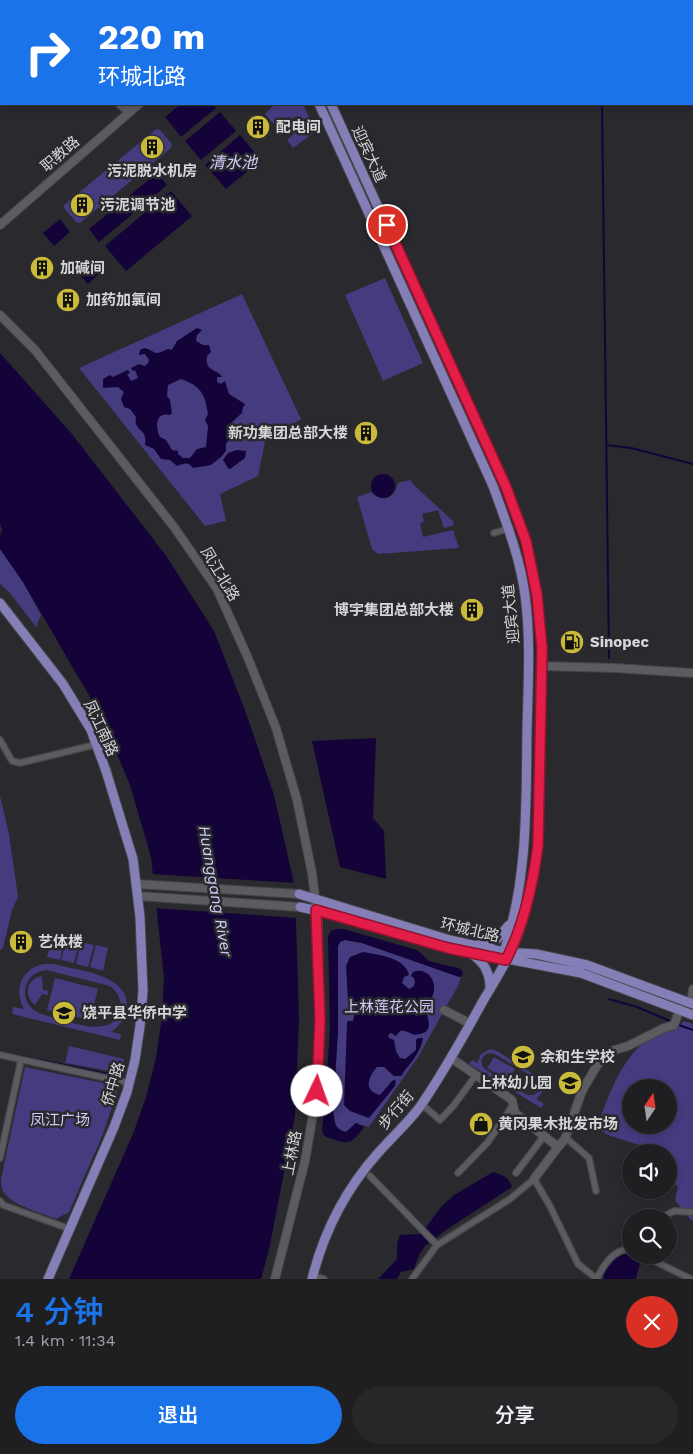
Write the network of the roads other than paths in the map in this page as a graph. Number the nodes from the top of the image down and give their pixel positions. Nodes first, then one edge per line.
1 (121, 105) edge
2 (138, 105) edge
3 (319, 105) edge
4 (331, 105) edge
5 (129, 112) junction
6 (0, 225) edge
7 (395, 243) junction
8 (384, 247) junction
9 (0, 315) edge
10 (506, 487) junction
11 (495, 491) junction
12 (510, 528) dead end
13 (494, 534) dead end
14 (530, 558) junction
15 (518, 561) junction
16 (0, 604) edge
17 (540, 621) junction
18 (527, 622) junction
19 (541, 666) junction
20 (693, 673) edge
21 (528, 691) junction
22 (541, 691) junction
23 (0, 740) edge
24 (100, 743) dead end
25 (136, 884) junction
26 (298, 894) joint
27 (138, 896) junction
28 (315, 899) junction
29 (300, 907) joint
30 (316, 910) junction
31 (513, 918) junction
32 (469, 948) junction
33 (505, 956) junction
34 (693, 989) edge
35 (489, 990) junction
36 (689, 1002) edge
37 (444, 1010) dead end
38 (680, 1010) junction
39 (693, 1015) edge
40 (469, 1023) dead end
41 (0, 1055) edge
42 (20, 1060) junction
43 (454, 1060) dead end
44 (476, 1074) junction
45 (129, 1083) junction
46 (513, 1105) junction
47 (424, 1106) dead end
48 (544, 1136) junction
49 (565, 1137) junction
50 (558, 1147) junction
51 (0, 1158) edge
52 (458, 1173) dead end
53 (516, 1173) dead end
54 (370, 1176) dead end
55 (534, 1180) junction
56 (596, 1192) dead end
57 (0, 1201) edge
58 (677, 1211) edge
59 (693, 1212) edge
60 (70, 1229) junction
61 (435, 1243) junction
62 (622, 1250) edge
63 (660, 1264) edge
64 (318, 1278) edge
65 (48, 1279) edge
66 (275, 1279) edge
67 (412, 1279) edge
68 (597, 1279) edge
69 (691, 1279) edge

1 - 5 main road
2 - 5 main road, 职教路
3 - 8 main road, 迎宾大道
4 - 7 main road, 迎宾大道
5 - 6 main road, 职教路
7 - 8 main road
7 - 10 main road, 迎宾大道
8 - 11 main road, 迎宾大道
9 - 28 main road, 凤江北路
10 - 11 main road
10 - 14 main road, 迎宾大道
11 - 15 main road, 迎宾大道
12 - 13 street
14 - 15 main road
14 - 17 main road, 迎宾大道
15 - 18 main road, 迎宾大道
16 - 25 main road, 凤江南路
17 - 18 main road
17 - 19 main road, 迎宾大道
18 - 21 main road, 迎宾大道
19 - 20 main road
19 - 22 main road, 迎宾大道
21 - 22 main road
21 - 31 main road, 迎宾大道
22 - 33 main road, 迎宾大道
23 - 24 street
25 - 26 main road
25 - 27 main road, 侨中路
26 - 28 main road, 环城北路
27 - 29 main road
27 - 45 main road, 侨中路
28 - 30 main road, 凤江北路
28 - 32 main road, 环城北路
29 - 30 main road, 环城北路
30 - 32 main road, 环城北路
30 - 66 main road, 上林路
31 - 32 main road
31 - 33 main road, 迎宾大道
32 - 33 main road, 环城北路
32 - 35 main road
33 - 35 main road, 步行街
33 - 36 main road, 环城北路
33 - 38 main road, 环城北路
34 - 36 main road
35 - 64 main road, 步行街
36 - 38 main road
37 - 40 main road
38 - 39 main road, 环城北路
38 - 49 main road
41 - 42 street
42 - 45 street
42 - 51 street
43 - 44 main road
44 - 46 main road
44 - 47 street
45 - 60 main road, 侨中路
46 - 48 main road
46 - 52 street
48 - 50 main road
48 - 53 street
49 - 50 main road
49 - 56 street
50 - 55 main road
54 - 61 street
55 - 61 street
55 - 68 street
57 - 60 street
58 - 59 street
60 - 65 main road, 侨中路
61 - 67 street
62 - 68 street
63 - 69 street

